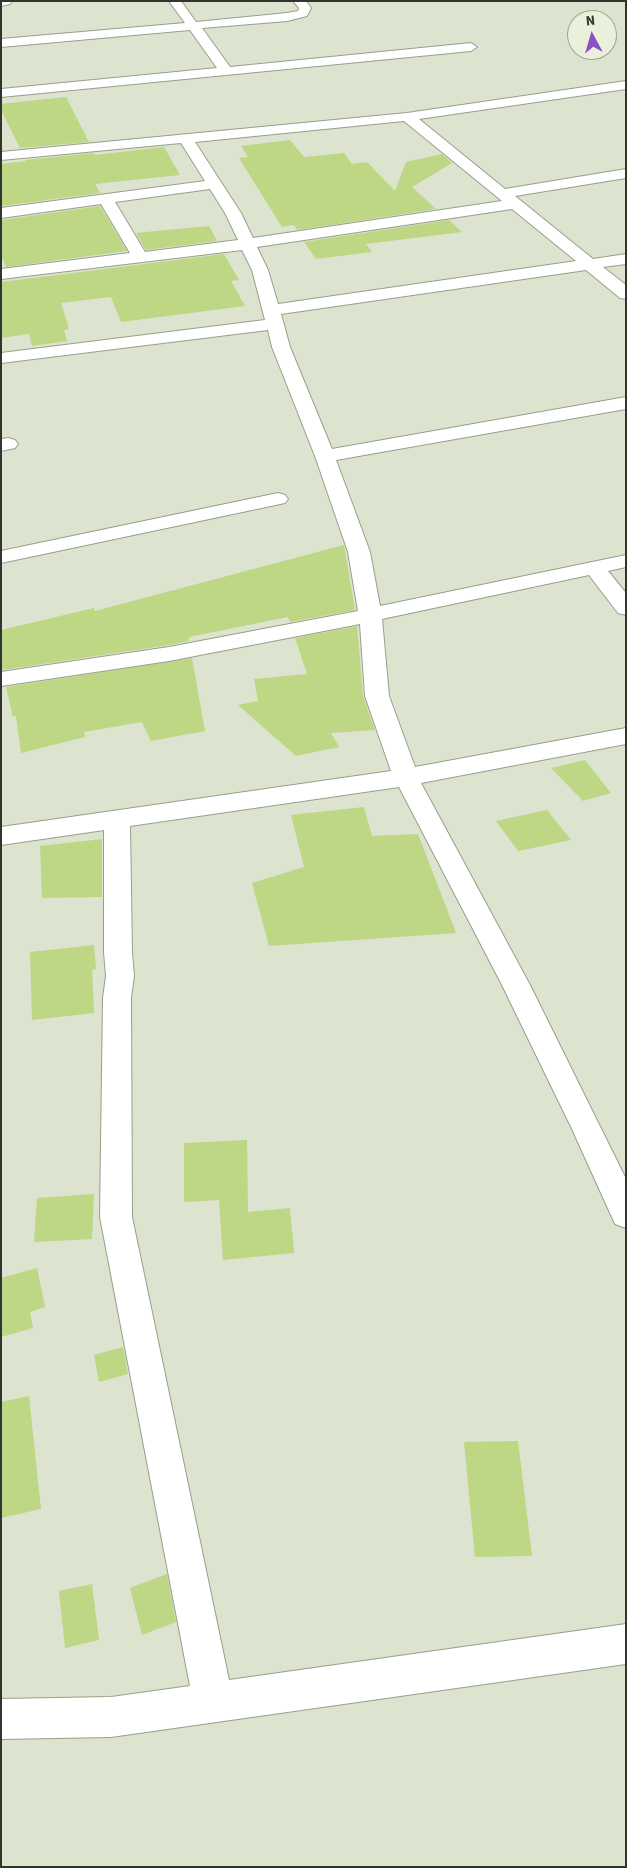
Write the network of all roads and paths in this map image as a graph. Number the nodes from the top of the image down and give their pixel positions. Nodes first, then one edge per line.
1 (6, 1) edge
2 (175, 1) edge
3 (299, 1) edge
4 (1, 2) edge
5 (192, 25) junction
6 (1, 43) edge
7 (471, 48) dead end
8 (227, 72) junction
9 (626, 85) edge
10 (1, 93) edge
11 (407, 117) junction
12 (185, 138) junction
13 (1, 156) edge
14 (626, 173) edge
15 (215, 184) junction
16 (502, 194) junction
17 (106, 199) junction
18 (515, 204) junction
19 (1, 213) edge
20 (248, 244) junction
21 (140, 257) junction
22 (626, 258) edge
23 (589, 264) junction
24 (1, 274) edge
25 (626, 294) edge
26 (273, 317) junction
27 (1, 358) edge
28 (626, 403) edge
29 (325, 456) junction
30 (278, 499) dead end
31 (1, 557) edge
32 (626, 561) edge
33 (594, 568) junction
34 (626, 608) edge
35 (370, 615) junction
36 (1, 679) edge
37 (626, 736) edge
38 (406, 777) junction
39 (117, 819) junction
40 (1, 836) edge
41 (626, 1214) edge
42 (626, 1644) edge
43 (213, 1702) junction
44 (1, 1719) edge

1 - 4 street
2 - 5 street
3 - 5 street
5 - 6 street
5 - 8 street
7 - 8 street
8 - 10 street
9 - 11 street
11 - 12 street
11 - 16 street
12 - 13 street
12 - 15 street
14 - 16 street
15 - 17 street
15 - 20 street
16 - 18 street
17 - 19 street
17 - 21 street
18 - 20 street
18 - 23 street
20 - 21 street
20 - 26 street
21 - 24 street
22 - 23 street
23 - 25 street
23 - 26 street
26 - 27 street
26 - 29 street
28 - 29 street
29 - 35 street
30 - 31 street
32 - 33 street
33 - 34 street
33 - 35 street
35 - 36 street
35 - 38 street
37 - 38 street
38 - 39 street
38 - 41 street
39 - 40 street
39 - 43 street
42 - 43 street
43 - 44 street

